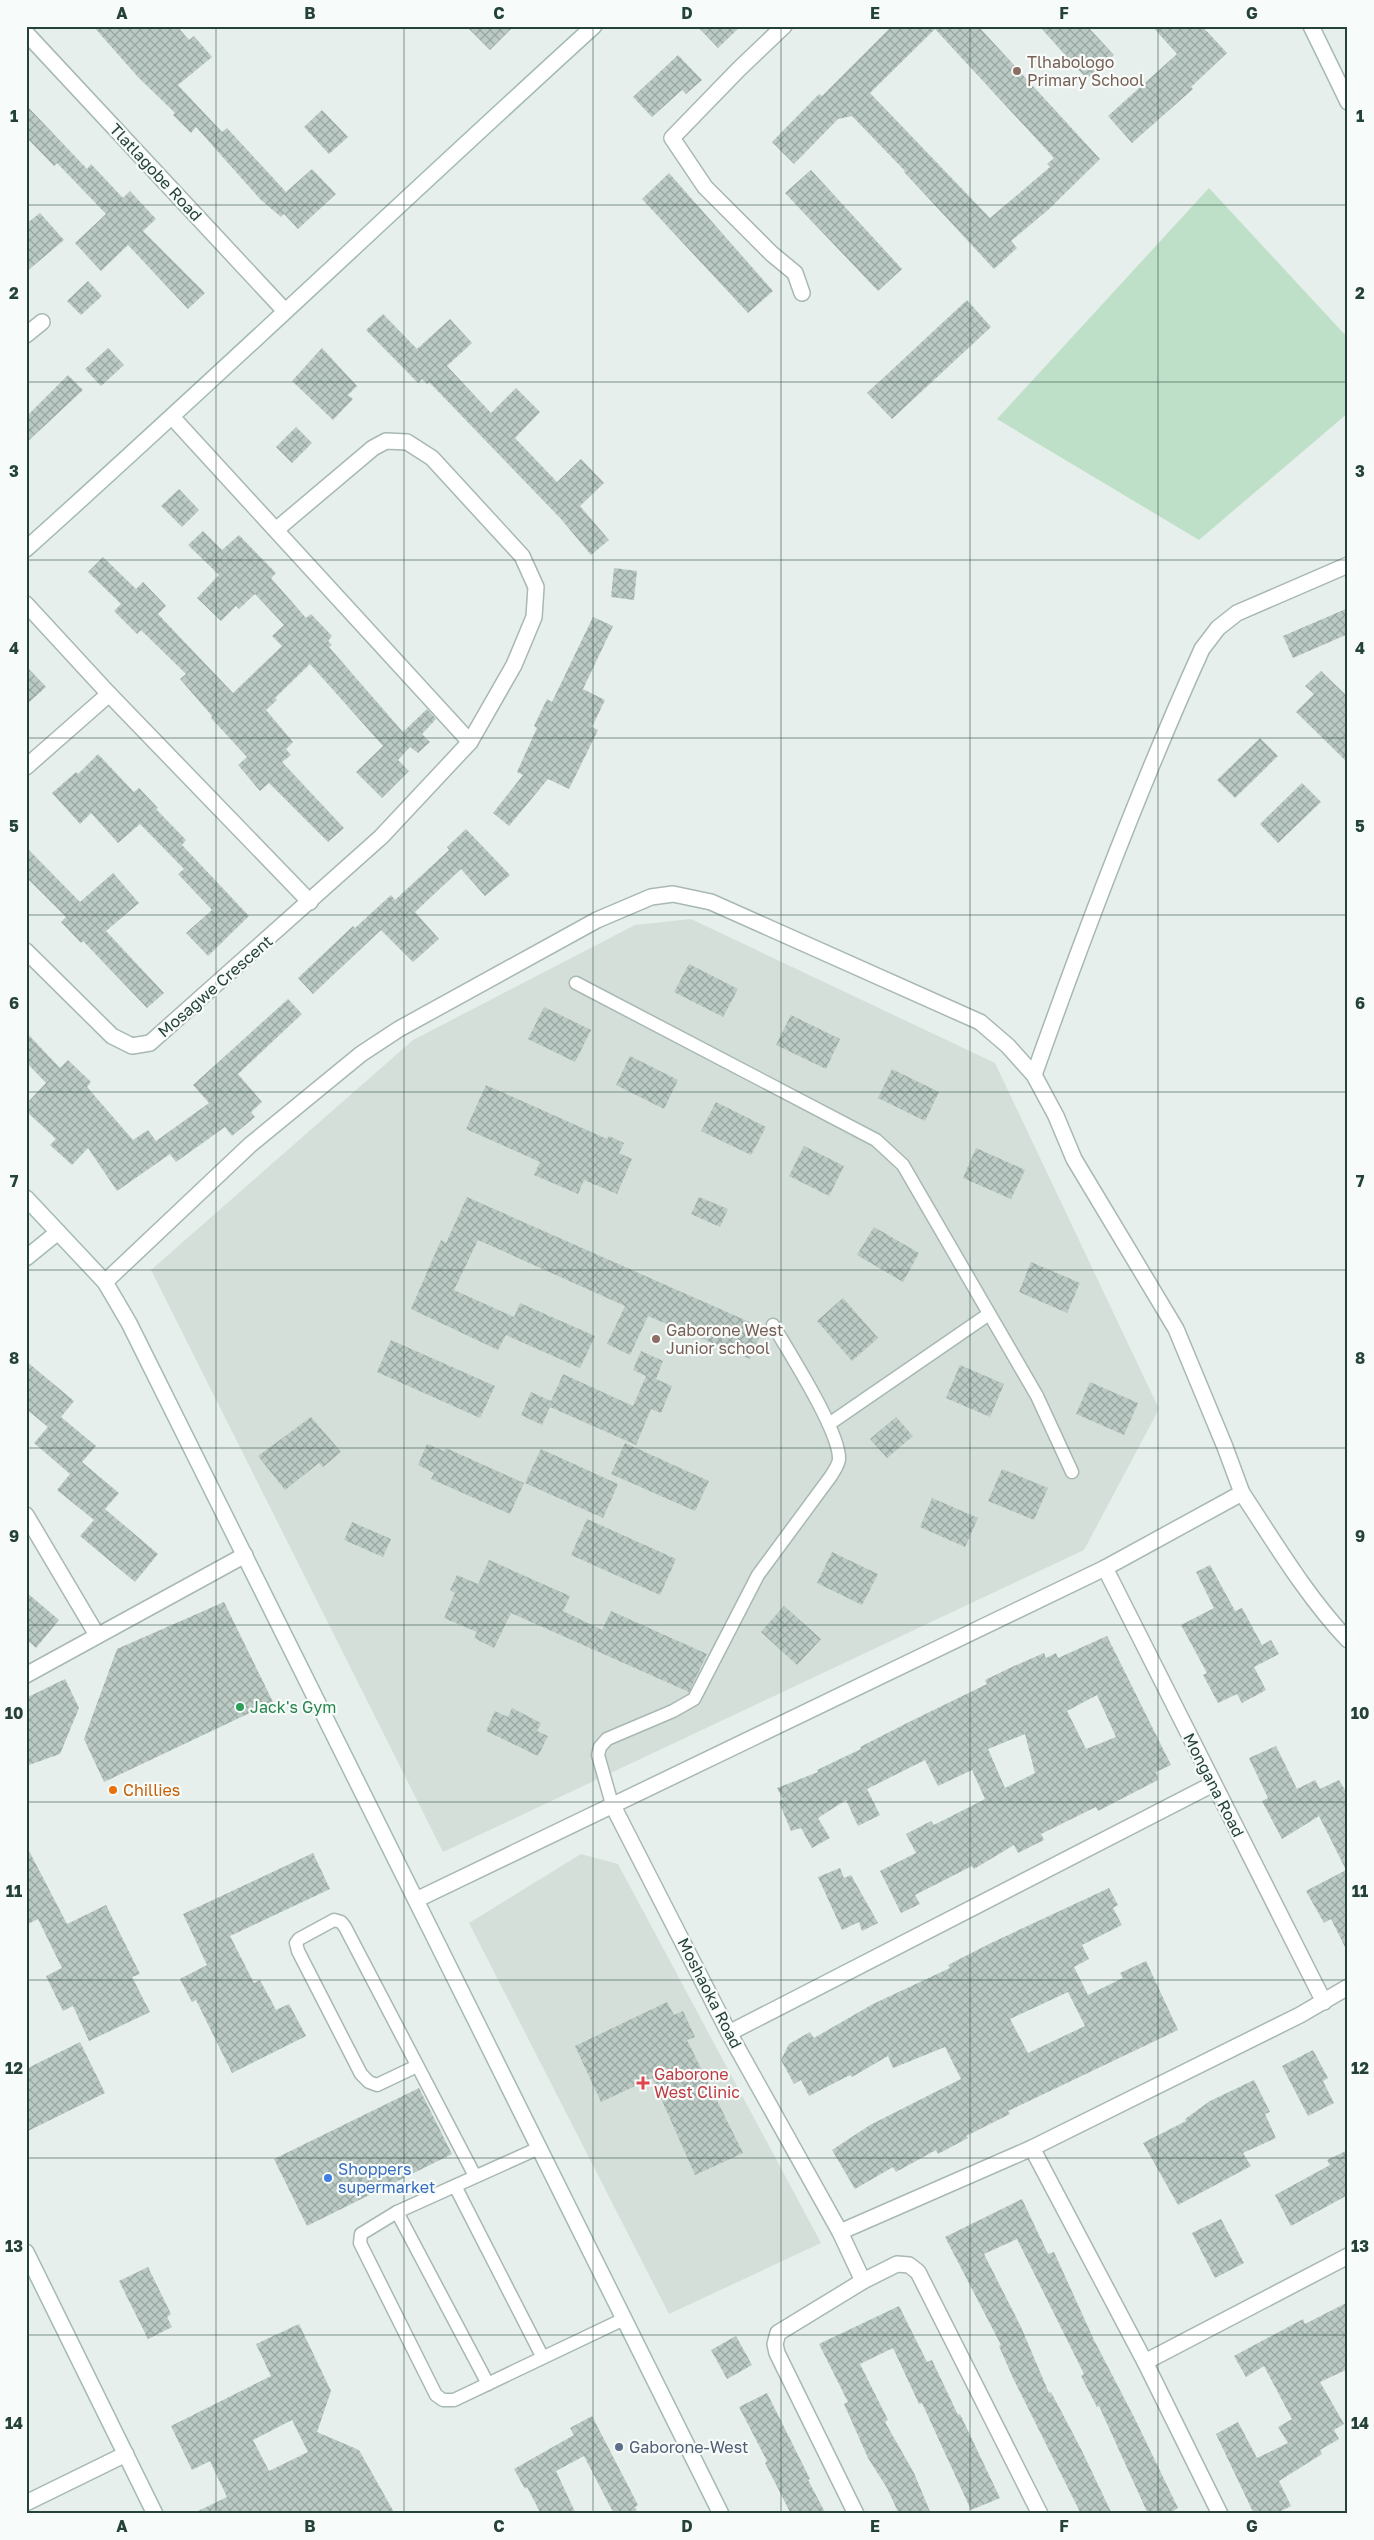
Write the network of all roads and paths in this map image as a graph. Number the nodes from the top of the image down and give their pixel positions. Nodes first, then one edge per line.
1 (594, 26) edge
2 (784, 26) edge
3 (1311, 26) edge
4 (28, 40) edge
5 (1348, 102) edge
6 (802, 293) dead end
7 (285, 311) junction
8 (42, 322) dead end
9 (26, 335) edge
10 (173, 418) junction
11 (277, 529) junction
12 (26, 549) edge
13 (1348, 565) edge
14 (26, 604) edge
15 (109, 694) junction
16 (470, 742) junction
17 (26, 767) edge
18 (310, 902) junction
19 (26, 952) edge
20 (576, 983) dead end
21 (1034, 1075) junction
22 (26, 1198) edge
23 (58, 1232) junction
24 (26, 1258) edge
25 (105, 1282) junction
26 (989, 1314) junction
27 (774, 1324) dead end
28 (829, 1424) junction
29 (1072, 1472) dead end
30 (1242, 1493) junction
31 (26, 1514) edge
32 (245, 1555) junction
33 (1105, 1568) junction
34 (96, 1635) junction
35 (1348, 1640) edge
36 (26, 1675) edge
37 (1212, 1784) junction
38 (612, 1804) junction
39 (416, 1900) junction
40 (1348, 1987) edge
41 (1324, 2002) junction
42 (729, 2033) junction
43 (417, 2066) junction
44 (538, 2148) junction
45 (1032, 2148) junction
46 (475, 2176) junction
47 (456, 2186) junction
48 (397, 2212) junction
49 (840, 2232) junction
50 (26, 2252) edge
51 (1348, 2256) edge
52 (863, 2281) junction
53 (624, 2319) junction
54 (542, 2356) junction
55 (1144, 2362) junction
56 (488, 2384) junction
57 (126, 2454) junction
58 (26, 2503) edge
59 (155, 2514) edge
60 (721, 2514) edge
61 (856, 2514) edge
62 (1040, 2514) edge
63 (1220, 2514) edge

1 - 7 street
2 - 6 street
3 - 5 street
4 - 7 street, Tlatlagobe Road
7 - 10 street
8 - 9 street
10 - 11 street
10 - 12 street
11 - 16 street
11 - 16 street
13 - 21 street
14 - 15 street
15 - 17 street
15 - 18 street
16 - 18 street
18 - 19 street, Mosagwe Crescent
20 - 26 lane
21 - 25 street
21 - 30 street
22 - 23 street
23 - 24 street
23 - 25 street
25 - 32 street
26 - 28 lane
26 - 29 lane
27 - 28 lane
28 - 38 lane
30 - 33 street
30 - 35 street
31 - 34 street
32 - 34 street
32 - 39 street
33 - 37 street, Mongana Road
33 - 38 street
34 - 36 street
37 - 41 street, Mongana Road
37 - 42 street
38 - 39 street
38 - 42 street, Moshaoka Road
39 - 44 street
40 - 41 street
41 - 45 street
42 - 49 street, Moshaoka Road
43 - 43 lane
43 - 46 lane
44 - 46 lane
44 - 53 street
45 - 49 street
45 - 55 street
46 - 47 lane
47 - 48 lane
47 - 54 lane
48 - 56 lane
48 - 56 lane
49 - 52 street, Moshaoka Road
50 - 57 street
51 - 55 street
52 - 61 street
52 - 62 street
53 - 54 lane
53 - 60 street
54 - 56 lane
55 - 63 street
57 - 58 street
57 - 59 street

